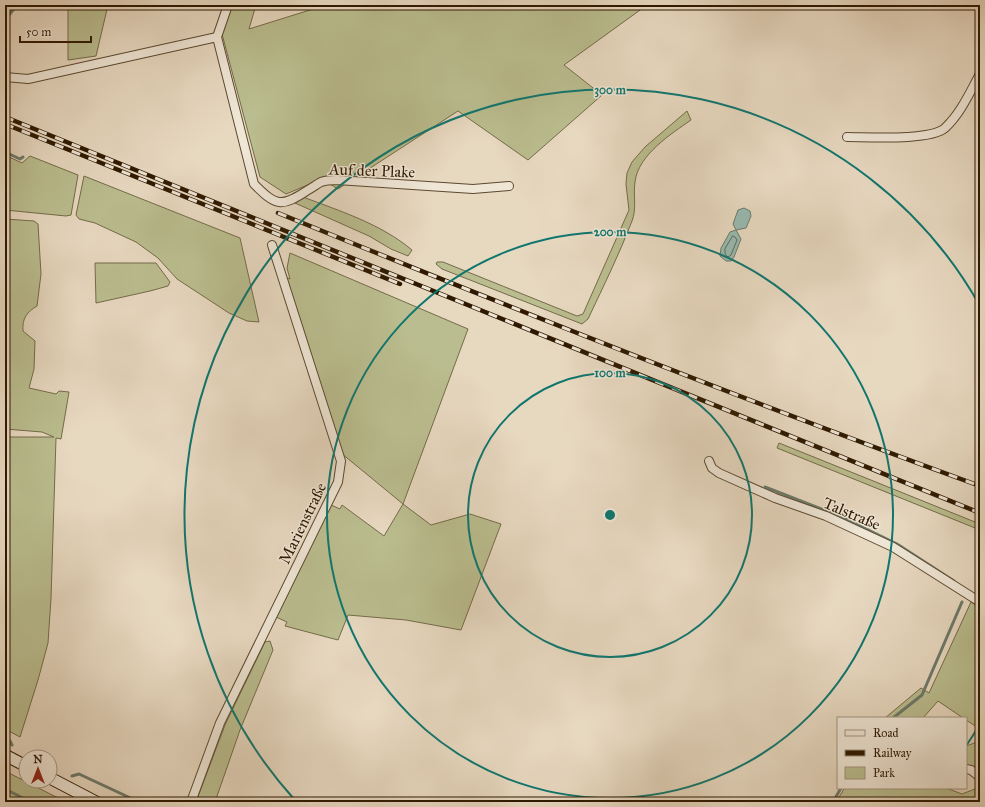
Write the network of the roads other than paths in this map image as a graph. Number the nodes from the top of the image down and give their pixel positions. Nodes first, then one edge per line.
1 (228, 5) edge
2 (217, 37) junction
3 (980, 74) edge
4 (5, 76) edge
5 (847, 137) dead end
6 (509, 186) dead end
7 (272, 245) dead end
8 (708, 461) dead end
9 (980, 602) edge
10 (5, 755) edge
11 (18, 762) edge
12 (967, 769) edge
13 (980, 777) edge
14 (58, 782) edge
15 (96, 802) edge
16 (191, 802) edge

1 - 2 street
2 - 4 street
2 - 6 street, Auf der Plake
3 - 5 street
7 - 16 street, Marienstraße
8 - 9 street, Talstraße
10 - 11 main road
12 - 13 street
14 - 15 main road

